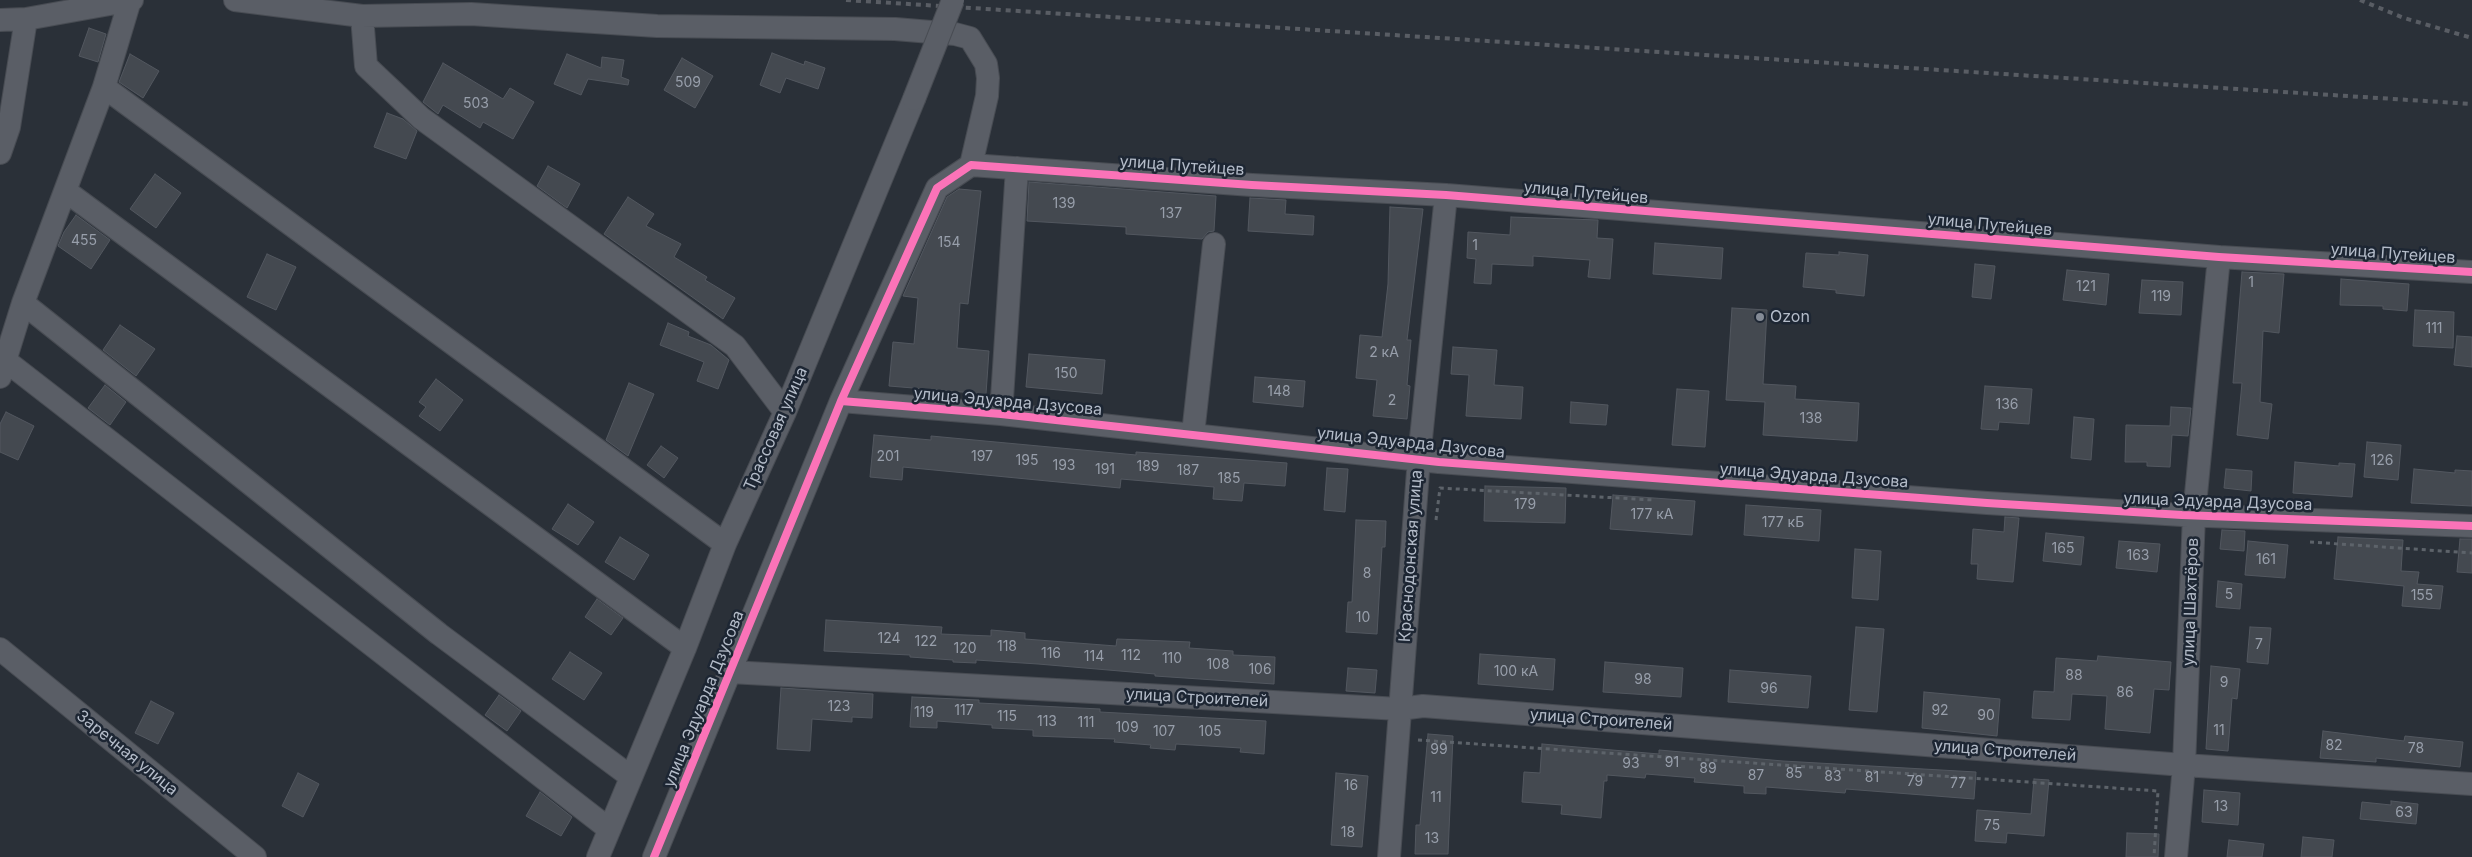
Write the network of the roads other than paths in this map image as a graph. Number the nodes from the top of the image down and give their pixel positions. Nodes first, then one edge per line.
1 (131, 0) edge
2 (235, 0) edge
3 (953, 0) edge
4 (362, 16) junction
5 (0, 20) edge
6 (26, 20) junction
7 (104, 87) junction
8 (0, 153) edge
9 (971, 165) junction
10 (1017, 168) junction
11 (67, 192) junction
12 (1446, 195) junction
13 (1214, 244) dead end
14 (2219, 257) junction
15 (2472, 272) edge
16 (23, 303) junction
17 (3, 369) edge
18 (841, 401) junction
19 (785, 412) junction
20 (1001, 414) junction
21 (1193, 434) junction
22 (1419, 458) junction
23 (2194, 515) junction
24 (2472, 526) edge
25 (725, 544) junction
26 (685, 648) junction
27 (0, 649) edge
28 (730, 672) junction
29 (1400, 709) junction
30 (2184, 766) junction
31 (631, 777) junction
32 (2472, 784) edge
33 (609, 829) junction
34 (255, 857) edge
35 (598, 857) edge
36 (654, 857) edge
37 (1389, 857) edge
38 (2176, 857) edge

1 - 6 street
1 - 7 street
2 - 4 street
3 - 19 street, Трассовая улица, bridge
4 - 9 street
4 - 19 street
5 - 6 street
6 - 8 street
7 - 11 street
7 - 25 street
9 - 10 street, улица Путейцев
9 - 18 street
10 - 12 street, улица Путейцев
10 - 20 street
11 - 16 street
11 - 26 street
12 - 14 street, улица Путейцев
12 - 22 street, Краснодонская улица
13 - 21 street
14 - 15 street, улица Путейцев
14 - 23 street, улица Шахтёров
16 - 17 street
16 - 31 street
17 - 33 street
18 - 20 street, улица Эдуарда Дзусова
18 - 28 street, улица Эдуарда Дзусова
19 - 25 street, Трассовая улица
20 - 21 street, улица Эдуарда Дзусова
21 - 22 street, улица Эдуарда Дзусова
22 - 23 street, улица Эдуарда Дзусова
22 - 29 street, Краснодонская улица
23 - 24 street, улица Эдуарда Дзусова
23 - 30 street, улица Шахтёров
25 - 26 street, Трассовая улица
26 - 31 street, Трассовая улица
27 - 34 street, Заречная улица
28 - 29 street, улица Строителей
28 - 36 street, улица Эдуарда Дзусова
29 - 30 street, улица Строителей
29 - 37 street, Краснодонская улица
30 - 32 street, улица Строителей
30 - 38 street, улица Шахтёров
31 - 33 street, Трассовая улица
33 - 35 street, Трассовая улица

